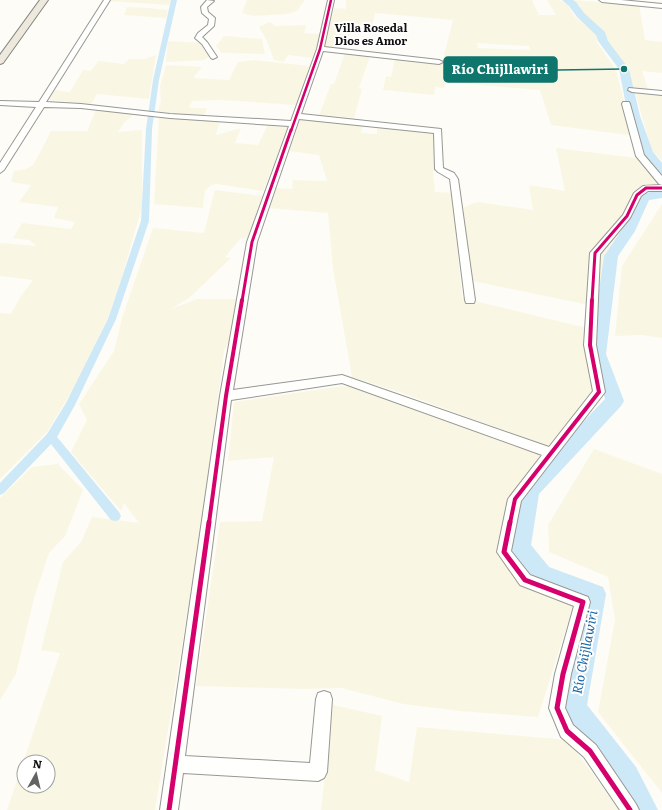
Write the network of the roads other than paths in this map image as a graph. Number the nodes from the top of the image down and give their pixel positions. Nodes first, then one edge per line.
1 (44, 0) edge
2 (107, 0) edge
3 (210, 0) edge
4 (331, 0) edge
5 (602, 0) edge
6 (662, 6) edge
7 (320, 49) junction
8 (213, 57) dead end
9 (0, 61) edge
10 (439, 62) dead end
11 (632, 90) dead end
12 (662, 93) edge
13 (0, 103) edge
14 (43, 104) junction
15 (626, 104) dead end
16 (295, 120) junction
17 (0, 170) edge
18 (662, 182) edge
19 (662, 188) edge
20 (470, 300) dead end
21 (226, 396) junction
22 (551, 453) junction
23 (324, 699) dead end
24 (176, 764) junction
25 (169, 810) edge
26 (630, 810) edge

1 - 9 main road
2 - 14 street
3 - 8 street
4 - 7 street
5 - 6 street
7 - 10 street
7 - 16 street
11 - 12 street
13 - 14 street
14 - 16 street
14 - 17 street
15 - 18 street
16 - 20 street
16 - 21 street
19 - 22 street
21 - 22 street
21 - 24 street
22 - 26 street
23 - 24 street
24 - 25 street

